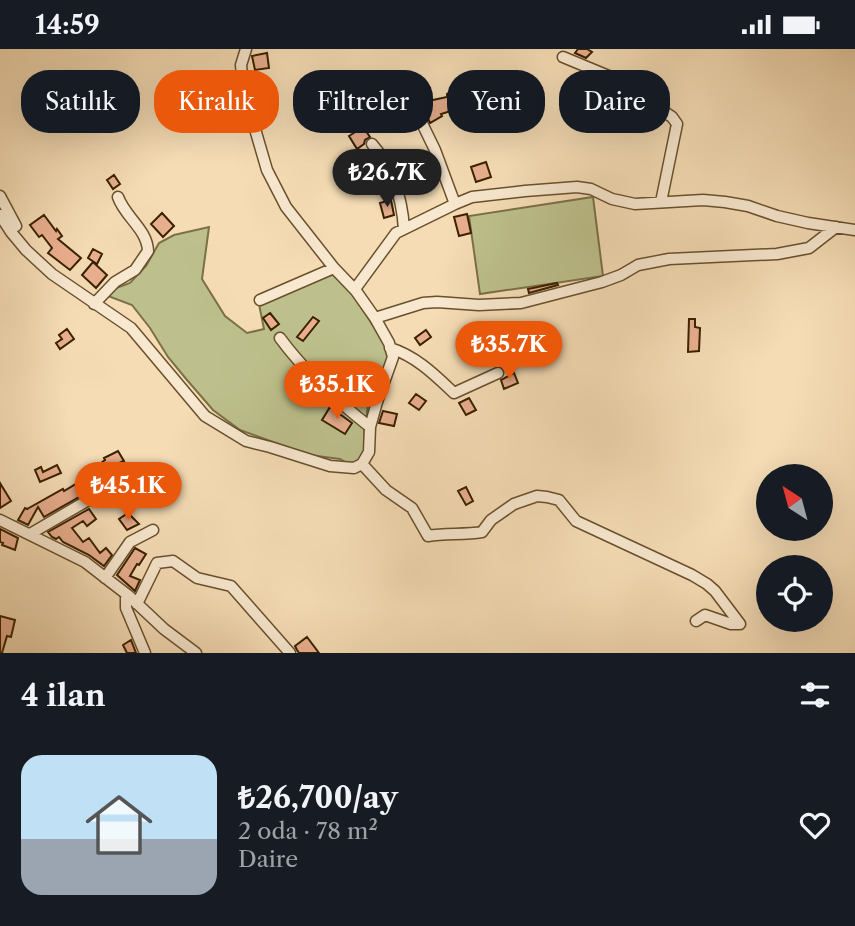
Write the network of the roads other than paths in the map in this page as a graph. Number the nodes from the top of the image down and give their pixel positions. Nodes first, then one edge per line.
1 (246, 49) edge
2 (563, 57) dead end
3 (427, 133) edge
4 (372, 144) dead end
5 (0, 195) edge
6 (118, 197) dead end
7 (661, 202) junction
8 (454, 204) junction
9 (0, 215) edge
10 (16, 226) dead end
11 (836, 227) junction
12 (404, 229) junction
13 (855, 230) edge
14 (334, 268) junction
15 (355, 289) junction
16 (260, 300) dead end
17 (94, 304) junction
18 (375, 318) junction
19 (280, 338) dead end
20 (390, 348) junction
21 (498, 373) dead end
22 (370, 427) junction
23 (362, 464) junction
24 (133, 474) dead end
25 (0, 520) edge
26 (153, 530) dead end
27 (30, 534) junction
28 (105, 578) junction
29 (126, 594) junction
30 (137, 604) junction
31 (696, 621) dead end
32 (145, 653) edge
33 (196, 653) edge
34 (289, 653) edge

1 - 14 street
2 - 7 street
3 - 8 street
4 - 12 street
5 - 10 street
6 - 17 street
7 - 8 street
7 - 11 street
8 - 12 street
9 - 17 street
11 - 13 street
11 - 18 street
12 - 15 street
14 - 15 street
14 - 16 street
15 - 18 street
17 - 23 street
18 - 20 street
19 - 22 street
20 - 21 street
20 - 22 street
22 - 23 street
23 - 31 street
24 - 27 street
25 - 27 street
26 - 28 street
27 - 28 street
28 - 29 street
29 - 30 street
29 - 32 street
30 - 33 street
30 - 34 street

